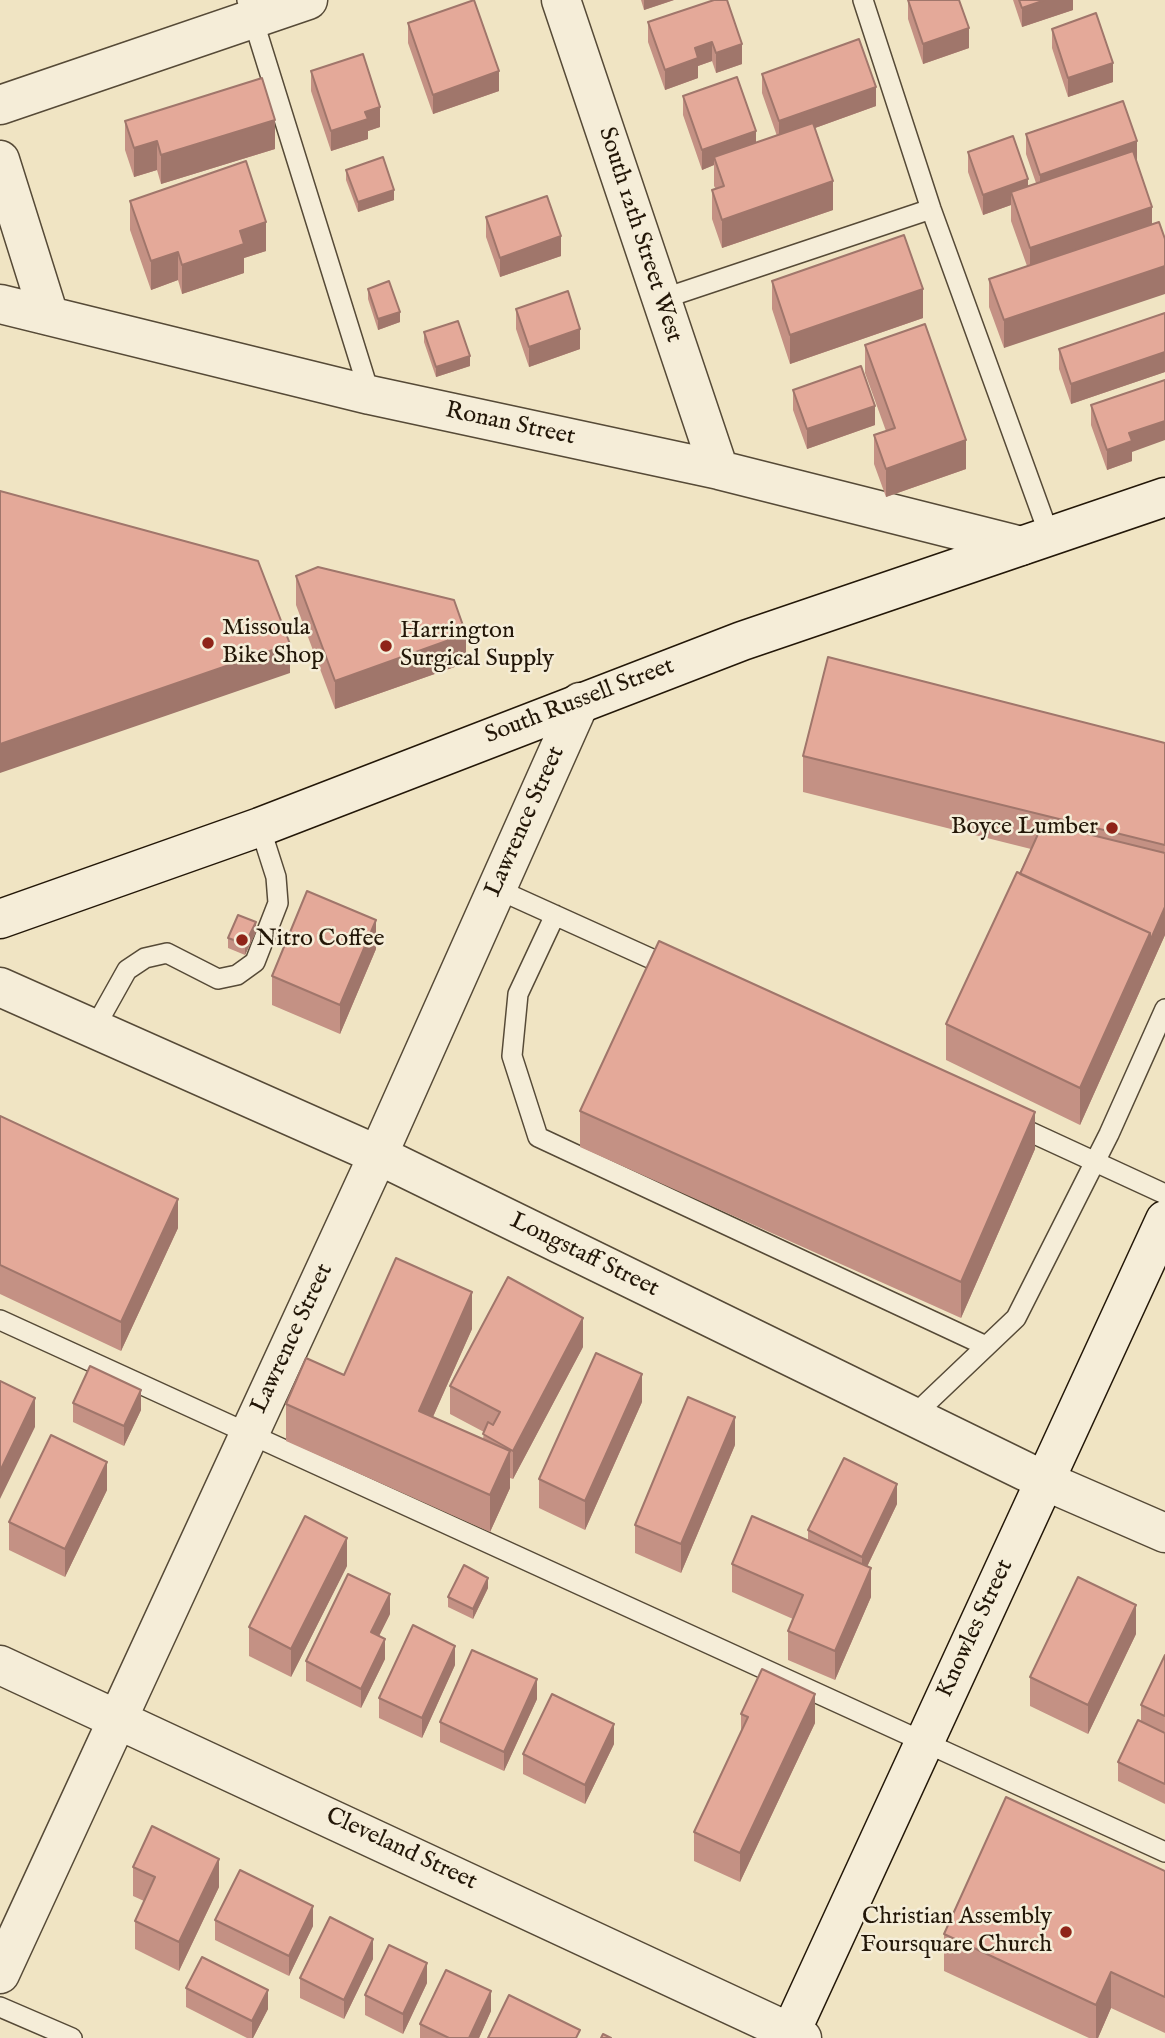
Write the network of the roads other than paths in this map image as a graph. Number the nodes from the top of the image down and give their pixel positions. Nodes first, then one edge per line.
1 (308, 0) edge
2 (561, 0) edge
3 (863, 0) edge
4 (251, 9) edge
5 (0, 105) edge
6 (0, 160) edge
7 (931, 209) junction
8 (659, 300) junction
9 (0, 304) edge
10 (49, 316) junction
11 (370, 395) junction
12 (719, 470) junction
13 (1165, 497) edge
14 (1035, 542) junction
15 (580, 702) junction
16 (260, 827) junction
17 (497, 888) junction
18 (555, 915) junction
19 (0, 919) edge
20 (694, 978) edge
21 (0, 987) edge
22 (1165, 1009) edge
23 (94, 1029) junction
24 (997, 1117) edge
25 (378, 1155) junction
26 (1095, 1162) junction
27 (1165, 1194) edge
28 (1165, 1220) edge
29 (0, 1320) edge
30 (986, 1346) junction
31 (913, 1416) junction
32 (250, 1435) junction
33 (1044, 1480) junction
34 (1165, 1533) edge
35 (0, 1665) edge
36 (120, 1718) junction
37 (924, 1742) junction
38 (1165, 1852) edge
39 (0, 1974) edge
40 (0, 2007) edge
41 (794, 2036) edge
42 (72, 2038) edge

1 - 4 street
2 - 8 street, South 12th Street West
3 - 7 lane
4 - 5 street
4 - 11 lane
6 - 10 street
7 - 8 lane
7 - 14 lane
8 - 12 street, South 12th Street West
9 - 10 street, Ronan Street
10 - 11 street, Ronan Street
11 - 12 street, Ronan Street
12 - 14 street, Ronan Street
13 - 14 street, South Russell Street
14 - 15 street, South Russell Street
15 - 16 street, South Russell Street
15 - 17 street, Lawrence Street
16 - 19 street, South Russell Street
16 - 23 lane
17 - 18 lane
17 - 25 street, Lawrence Street
18 - 20 lane
18 - 30 lane
21 - 23 street, Longstaff Street
22 - 26 lane
23 - 25 street, Longstaff Street
24 - 26 lane
25 - 31 street, Longstaff Street
25 - 32 street, Lawrence Street
26 - 27 lane
26 - 30 lane
28 - 33 street, Knowles Street
29 - 32 lane
30 - 31 lane
31 - 33 street, Longstaff Street
32 - 36 street, Lawrence Street
32 - 37 lane
33 - 34 street, Longstaff Street
33 - 37 street, Knowles Street
35 - 36 street, Cleveland Street
36 - 39 street, Lawrence Street
36 - 41 street, Cleveland Street
37 - 38 lane
37 - 41 street, Knowles Street
40 - 42 lane

